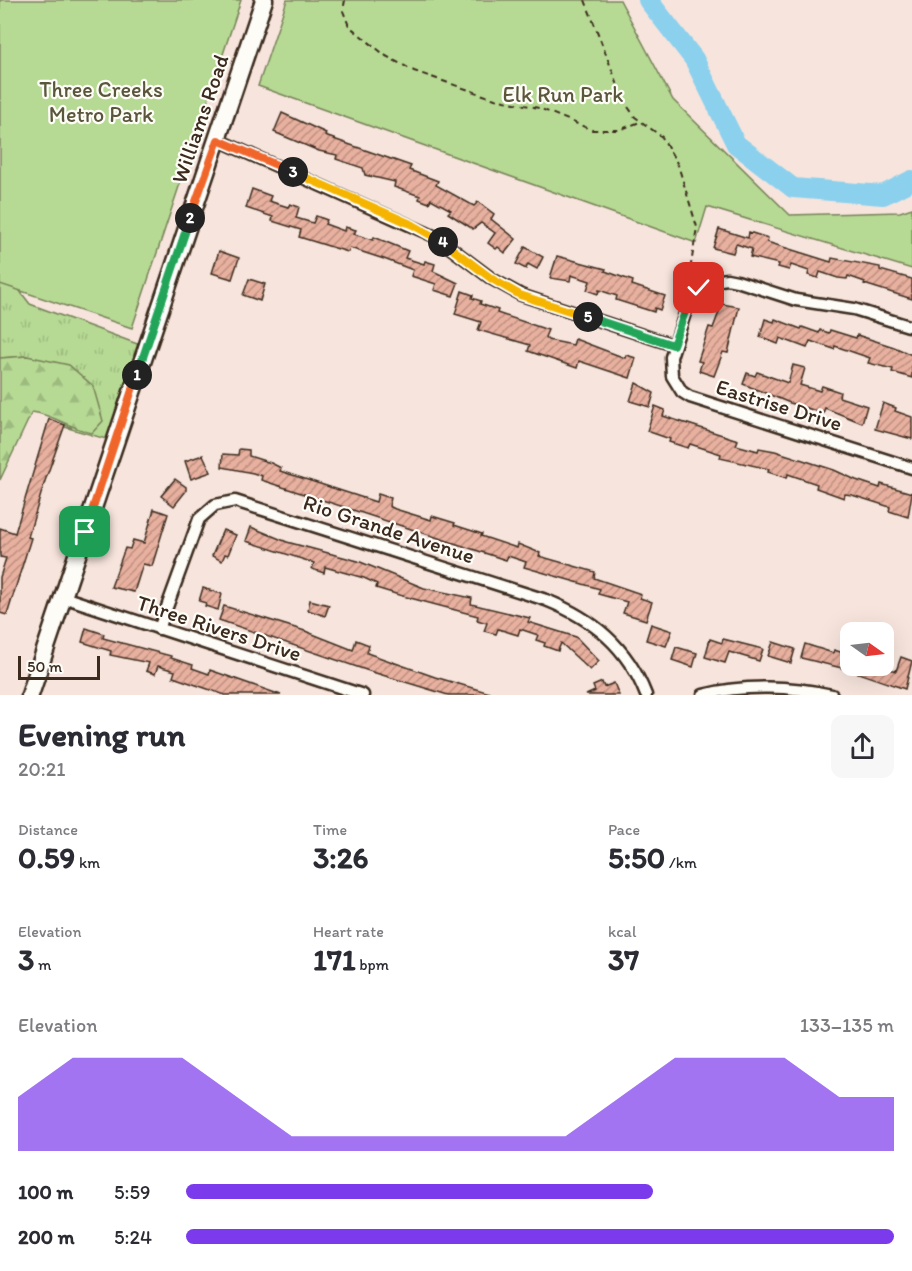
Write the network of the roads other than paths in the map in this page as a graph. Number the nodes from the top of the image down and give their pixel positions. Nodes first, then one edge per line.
1 (264, 0) edge
2 (218, 140) junction
3 (912, 327) edge
4 (673, 345) junction
5 (912, 468) edge
6 (63, 597) junction
7 (159, 629) junction
8 (30, 695) edge
9 (363, 695) edge
10 (646, 695) edge
11 (704, 695) edge
12 (832, 695) edge

1 - 2 main road, Williams Road
2 - 4 street
2 - 6 main road, Williams Road
3 - 4 street, Eastrise Drive
4 - 5 street, Eastrise Drive
6 - 7 street, Three Rivers Drive
6 - 8 main road, Williams Road
7 - 9 street, Three Rivers Drive
7 - 10 street, Rio Grande Avenue
11 - 12 street

